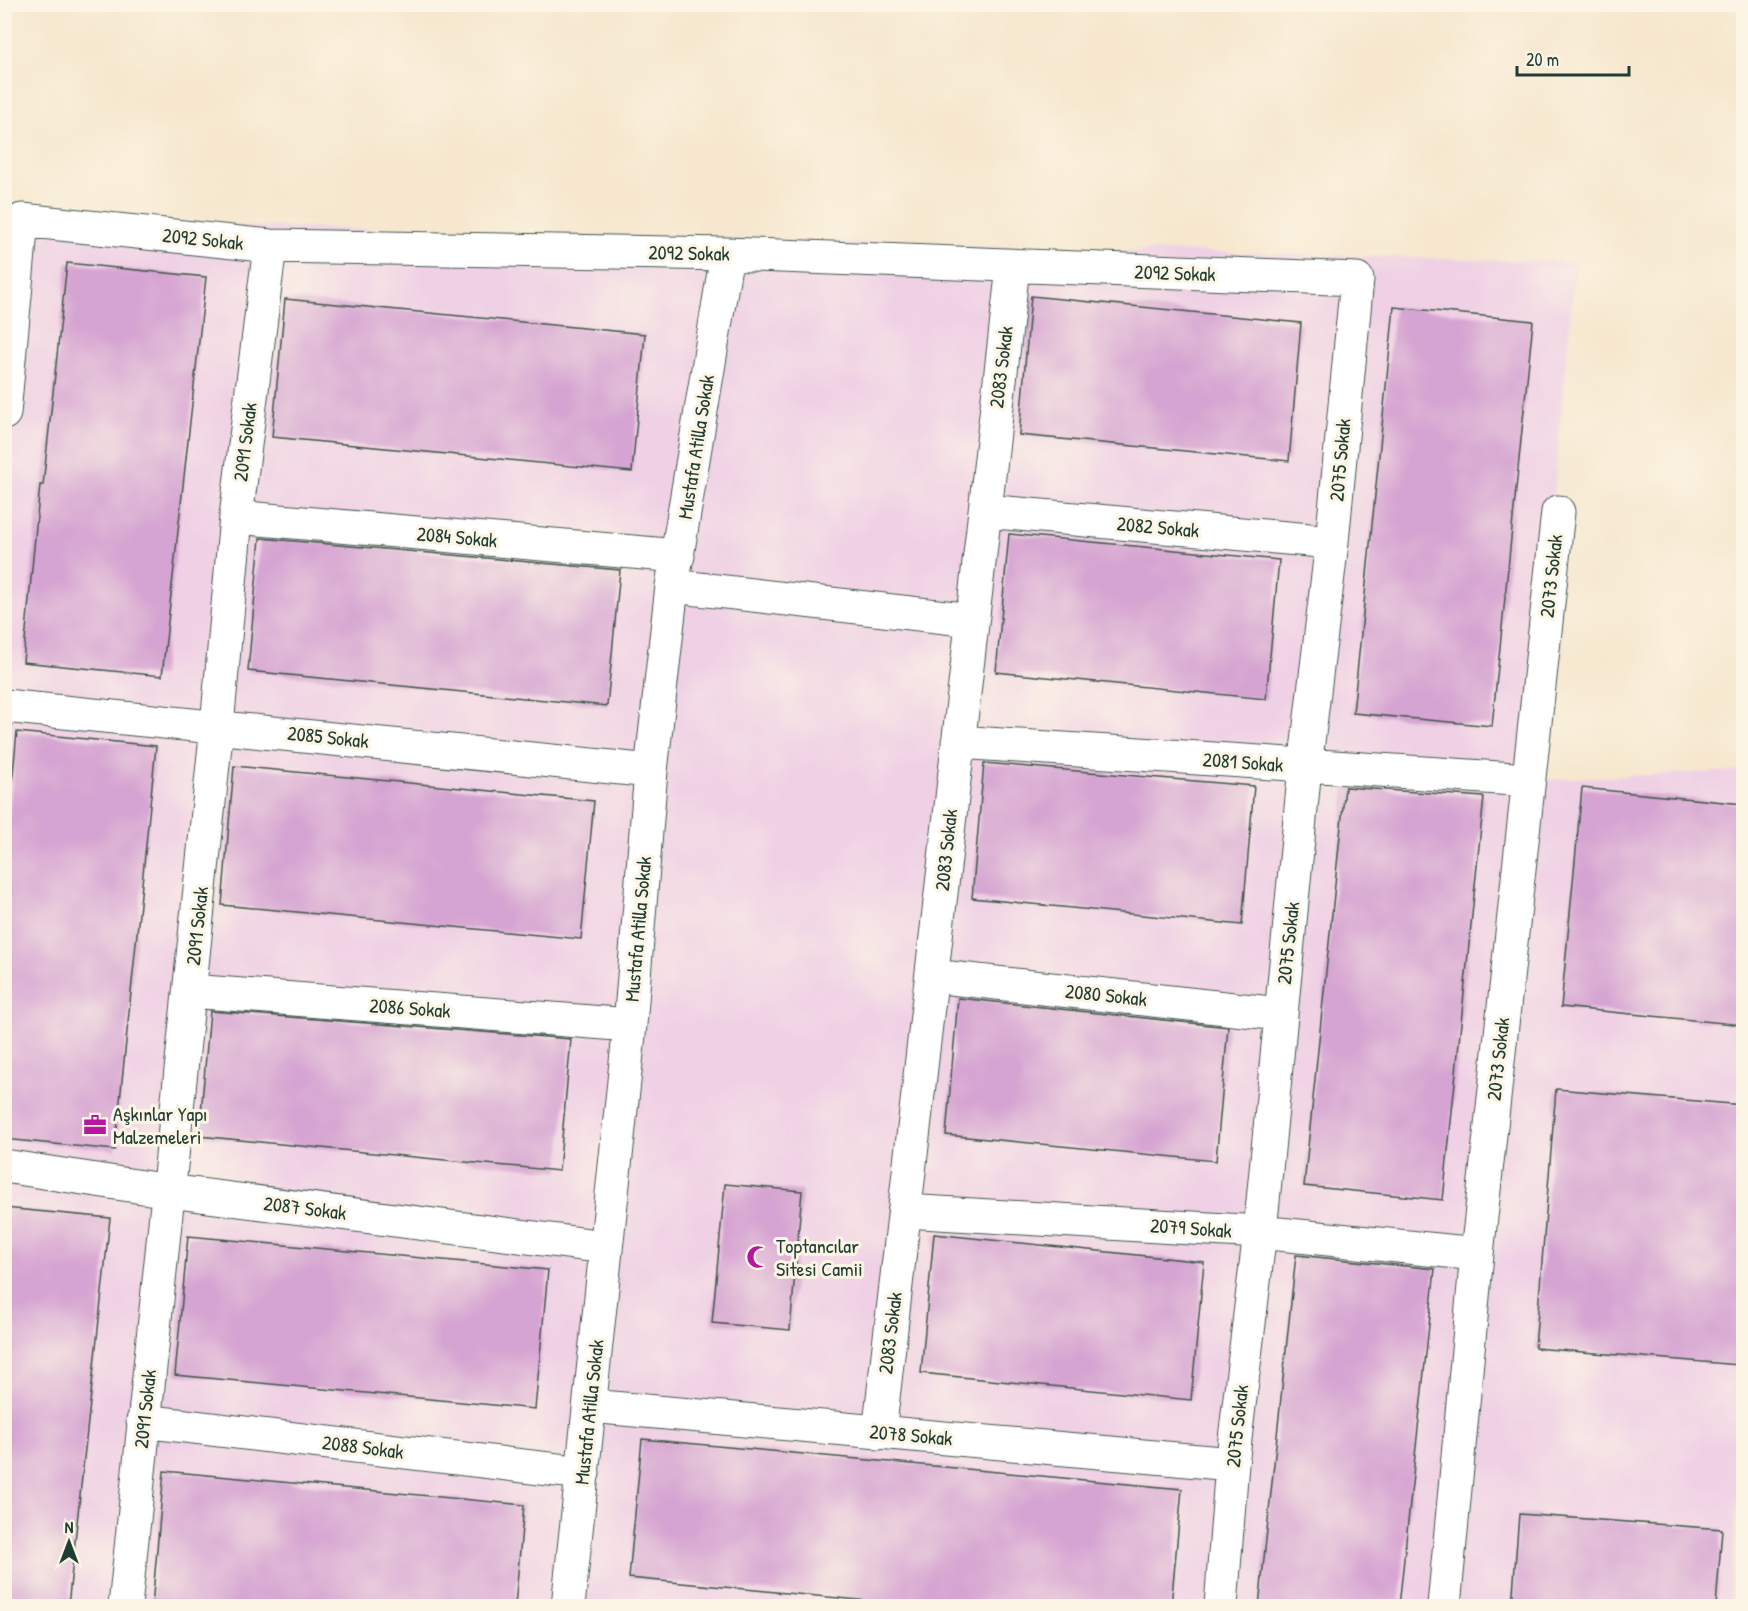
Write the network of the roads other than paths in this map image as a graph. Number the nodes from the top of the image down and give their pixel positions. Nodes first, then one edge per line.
1 (270, 246) junction
2 (727, 254) junction
3 (1012, 267) junction
4 (1357, 279) joint
5 (4, 413) edge
6 (984, 511) junction
7 (1558, 512) dead end
8 (236, 518) junction
9 (1332, 542) junction
10 (675, 571) junction
11 (972, 620) junction
12 (4, 706) edge
13 (217, 726) junction
14 (958, 742) junction
15 (1305, 767) junction
16 (651, 771) junction
17 (1529, 780) junction
18 (932, 976) junction
19 (190, 991) junction
20 (1281, 1014) junction
21 (630, 1025) junction
22 (4, 1166) edge
23 (169, 1191) junction
24 (904, 1211) junction
25 (1260, 1232) junction
26 (605, 1247) junction
27 (1477, 1254) junction
28 (590, 1406) junction
29 (143, 1421) junction
30 (879, 1432) junction
31 (1232, 1464) junction
32 (584, 1473) junction
33 (124, 1606) edge
34 (568, 1606) edge
35 (1221, 1606) edge
36 (1444, 1606) edge

1 - 2 street, 2092 Sokak
1 - 5 street, 2092 Sokak
1 - 8 street, 2091 Sokak
2 - 3 street, 2092 Sokak
2 - 10 street, Mustafa Atilla Sokak
3 - 4 street, 2092 Sokak
3 - 6 street, 2083 Sokak
4 - 9 street, 2075 Sokak
6 - 9 street, 2082 Sokak
6 - 11 street, 2083 Sokak
7 - 17 street, 2073 Sokak
8 - 10 street, 2084 Sokak
8 - 13 street, 2091 Sokak
9 - 15 street, 2075 Sokak
10 - 11 street, 2084 Sokak
10 - 16 street, Mustafa Atilla Sokak
11 - 14 street, 2083 Sokak
12 - 13 street, 2085 Sokak
13 - 16 street, 2085 Sokak
13 - 19 street, 2091 Sokak
14 - 15 street, 2081 Sokak
14 - 18 street, 2083 Sokak
15 - 17 street, 2081 Sokak
15 - 20 street, 2075 Sokak
16 - 21 street, Mustafa Atilla Sokak
17 - 27 street, 2073 Sokak
18 - 20 street, 2080 Sokak
18 - 24 street, 2083 Sokak
19 - 21 street, 2086 Sokak
19 - 23 street, 2091 Sokak
20 - 25 street, 2075 Sokak
21 - 26 street, Mustafa Atilla Sokak
22 - 23 street, 2087 Sokak
23 - 26 street, 2087 Sokak
23 - 29 street, 2091 Sokak
24 - 25 street, 2079 Sokak
24 - 30 street, 2083 Sokak
25 - 27 street, 2079 Sokak
25 - 31 street, 2075 Sokak
26 - 28 street, Mustafa Atilla Sokak
27 - 36 street, 2073 Sokak
28 - 30 street, 2078 Sokak
28 - 32 street, Mustafa Atilla Sokak
29 - 32 street, 2088 Sokak
29 - 33 street, 2091 Sokak
30 - 31 street, 2078 Sokak
31 - 35 street, 2075 Sokak
32 - 34 street, Mustafa Atilla Sokak

